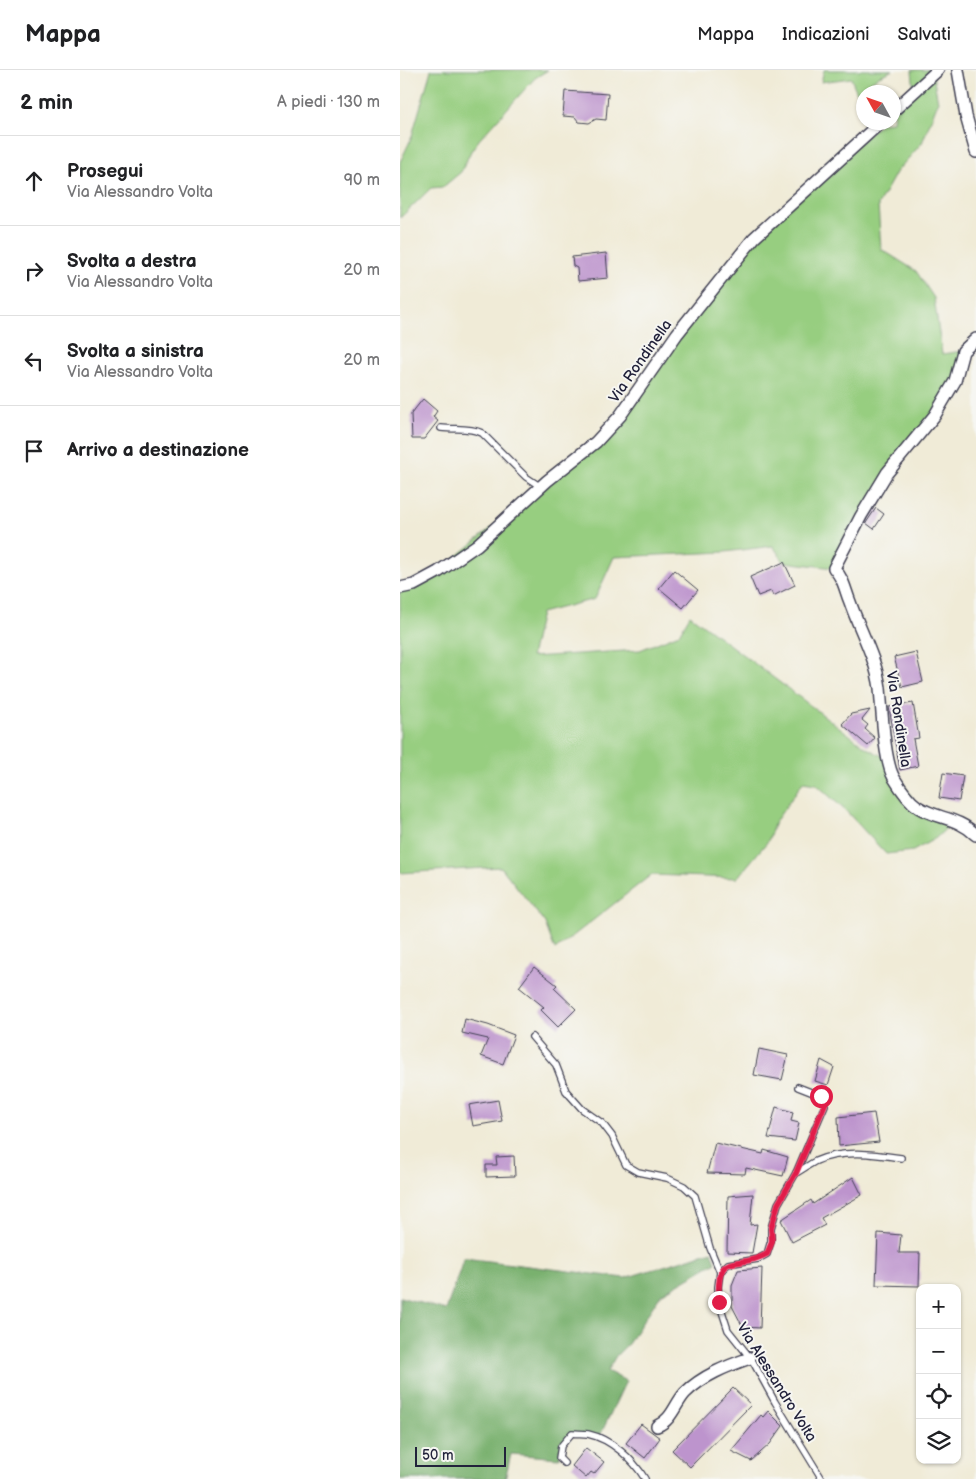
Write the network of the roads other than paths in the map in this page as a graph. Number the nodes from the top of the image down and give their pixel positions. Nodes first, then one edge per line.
1 (938, 70) edge
2 (958, 70) edge
3 (901, 104) edge
4 (872, 130) edge
5 (976, 152) edge
6 (976, 339) edge
7 (441, 428) dead end
8 (542, 487) junction
9 (400, 588) edge
10 (976, 835) edge
11 (532, 1037) dead end
12 (798, 1088) dead end
13 (901, 1158) dead end
14 (796, 1173) junction
15 (720, 1272) junction
16 (750, 1358) junction
17 (657, 1426) dead end
18 (564, 1463) dead end
19 (645, 1479) edge
20 (822, 1479) edge

1 - 3 street
2 - 5 street
4 - 8 street, Via Rondinella
6 - 10 street, Via Rondinella
7 - 8 lane
8 - 9 street, Via Rondinella
11 - 15 lane
12 - 14 lane
13 - 14 lane
14 - 15 lane
15 - 16 lane, Via Alessandro Volta
16 - 17 street
16 - 20 lane, Via Alessandro Volta
18 - 19 lane

